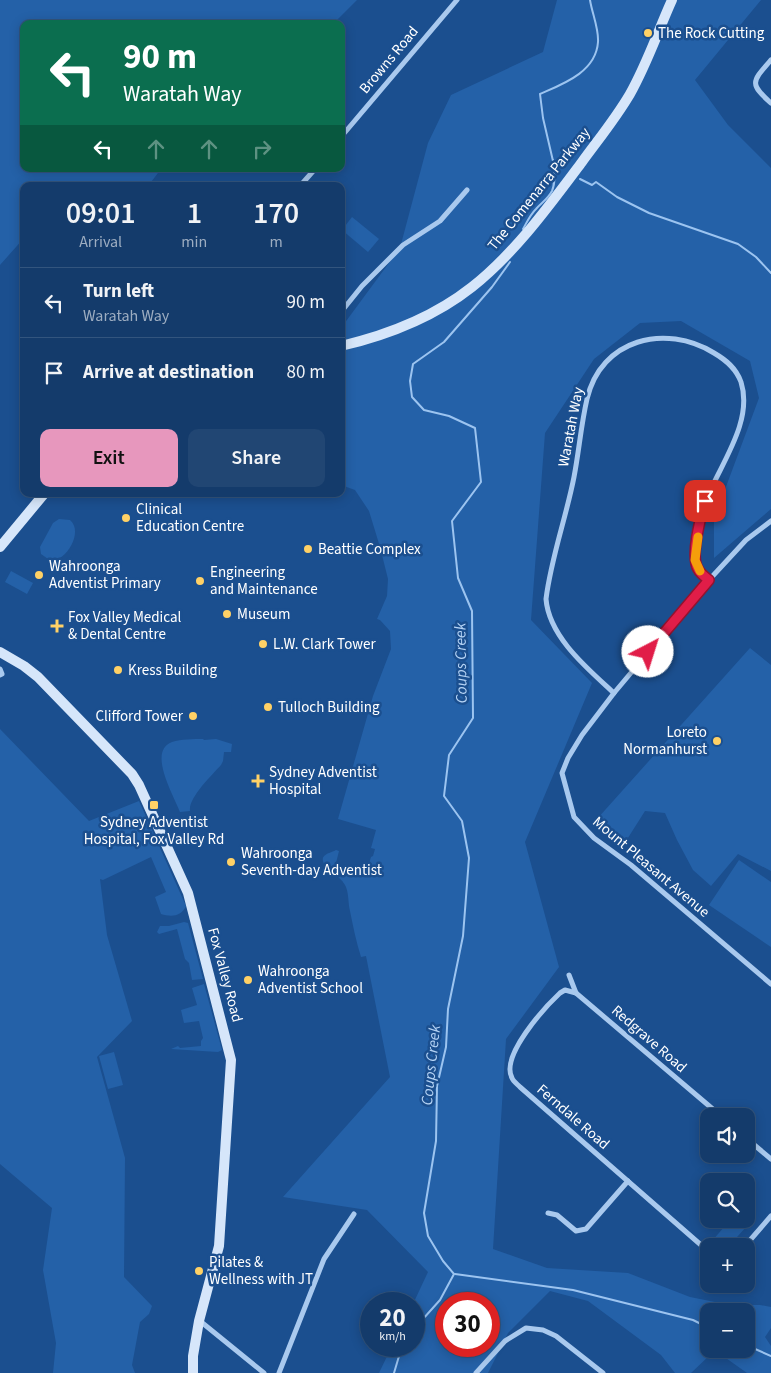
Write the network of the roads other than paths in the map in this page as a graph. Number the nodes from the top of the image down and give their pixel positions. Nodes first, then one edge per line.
1 (457, 0) edge
2 (672, 0) edge
3 (771, 60) edge
4 (771, 103) edge
5 (345, 132) edge
6 (312, 172) edge
7 (304, 182) edge
8 (466, 190) dead end
9 (345, 307) edge
10 (345, 345) edge
11 (42, 497) edge
12 (771, 521) edge
13 (0, 547) edge
14 (709, 580) junction
15 (0, 652) edge
16 (0, 669) edge
17 (0, 675) edge
18 (614, 693) junction
19 (569, 975) dead end
20 (771, 984) edge
21 (576, 994) junction
22 (711, 1108) edge
23 (755, 1146) edge
24 (771, 1159) edge
25 (628, 1181) junction
26 (548, 1213) dead end
27 (354, 1214) dead end
28 (771, 1216) edge
29 (752, 1238) edge
30 (700, 1244) edge
31 (200, 1321) junction
32 (192, 1373) edge
33 (264, 1373) edge
34 (279, 1373) edge
35 (476, 1373) edge
36 (603, 1373) edge

1 - 5 street, Browns Road
2 - 10 main road, The Comenarra Parkway
3 - 4 street
6 - 7 street
8 - 9 street
11 - 13 main road
12 - 14 street, Mount Pleasant Avenue
14 - 18 street, Mount Pleasant Avenue
14 - 18 street, Waratah Way
15 - 31 main road, Fox Valley Road
16 - 17 street
18 - 20 street, Mount Pleasant Avenue
19 - 21 street, Redgrave Road
21 - 22 street, Redgrave Road
21 - 25 street, Ferndale Road
23 - 24 street
25 - 26 street
25 - 30 street, Ferndale Road
27 - 34 street
28 - 29 street
31 - 32 main road, Fox Valley Road
31 - 33 street
35 - 36 street

